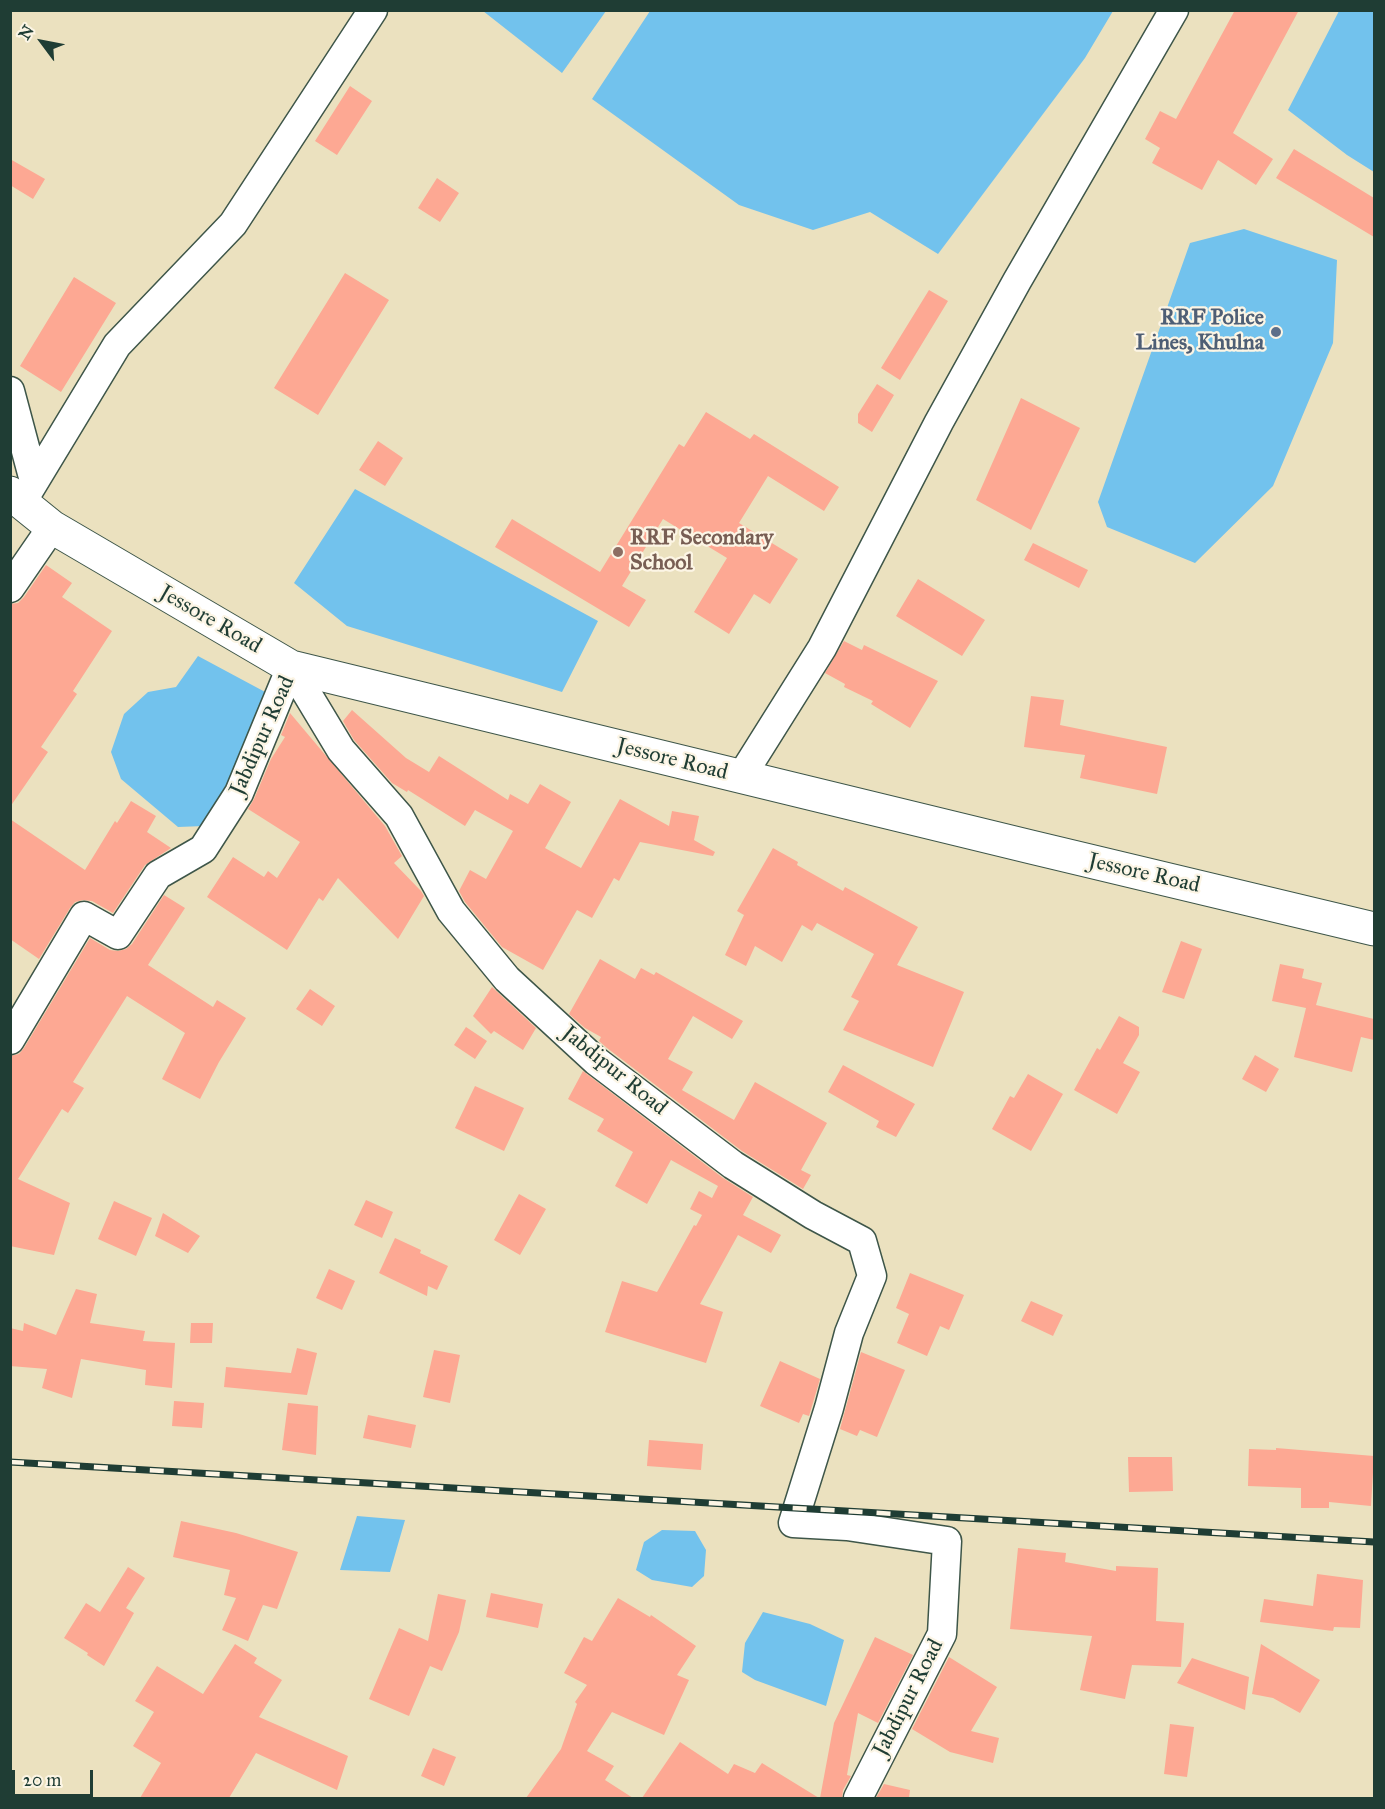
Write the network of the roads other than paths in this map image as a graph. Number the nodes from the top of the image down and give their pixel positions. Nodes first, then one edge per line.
1 (373, 10) edge
2 (1174, 10) edge
3 (10, 391) edge
4 (22, 492) edge
5 (52, 527) junction
6 (10, 588) edge
7 (291, 668) junction
8 (741, 777) junction
9 (1374, 928) edge
10 (10, 1040) edge
11 (858, 1798) edge

1 - 4 street
2 - 8 street
3 - 4 street
4 - 5 highway, Jessore Road
5 - 6 street
5 - 7 highway, Jessore Road
7 - 8 highway, Jessore Road
7 - 10 street, Jabdipur Road
7 - 11 street, Jabdipur Road
8 - 9 highway, Jessore Road

